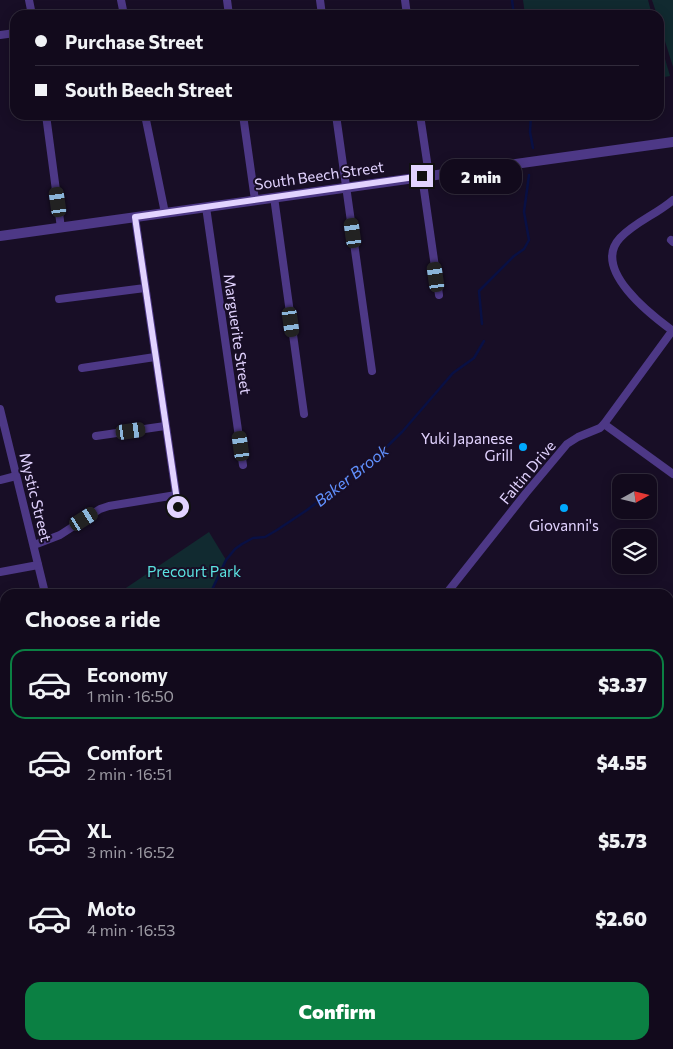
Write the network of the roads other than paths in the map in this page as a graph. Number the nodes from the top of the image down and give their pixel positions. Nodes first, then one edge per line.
1 (47, 120) edge
2 (146, 120) edge
3 (244, 120) edge
4 (337, 120) edge
5 (420, 120) edge
6 (673, 142) edge
7 (426, 176) junction
8 (346, 186) junction
9 (274, 197) junction
10 (255, 200) junction
11 (673, 200) edge
12 (206, 207) junction
13 (165, 213) junction
14 (135, 217) junction
15 (61, 228) junction
16 (0, 236) edge
17 (145, 288) junction
18 (439, 295) dead end
19 (59, 299) dead end
20 (673, 331) edge
21 (155, 357) junction
22 (82, 368) dead end
23 (372, 371) dead end
24 (0, 409) edge
25 (304, 414) dead end
26 (604, 424) junction
27 (165, 426) junction
28 (96, 436) dead end
29 (243, 464) dead end
30 (673, 474) edge
31 (16, 476) junction
32 (0, 480) edge
33 (176, 495) junction
34 (178, 507) dead end
35 (34, 545) junction
36 (38, 566) junction
37 (0, 572) edge
38 (44, 589) edge
39 (450, 589) edge

1 - 15 street
2 - 13 street
3 - 10 street
4 - 8 street
5 - 7 street
6 - 7 street, South Beech Street
7 - 8 street, South Beech Street
7 - 18 street
8 - 9 street, South Beech Street
8 - 23 street
9 - 10 street, South Beech Street
9 - 25 street
10 - 12 street, South Beech Street
11 - 20 street
12 - 13 street, South Beech Street
12 - 29 street, Marguerite Street
13 - 14 street, South Beech Street
14 - 15 street, South Beech Street
14 - 17 street
15 - 16 street, South Beech Street
17 - 19 street
17 - 21 street
20 - 26 street, Faltin Drive
21 - 22 street
21 - 27 street
24 - 31 street, Mystic Street
26 - 30 street
26 - 39 street, Faltin Drive
27 - 28 street
27 - 33 street
31 - 32 street
31 - 35 street, Mystic Street
33 - 34 street
33 - 35 street
35 - 36 street, Mystic Street
36 - 37 street
36 - 38 street, Mystic Street

